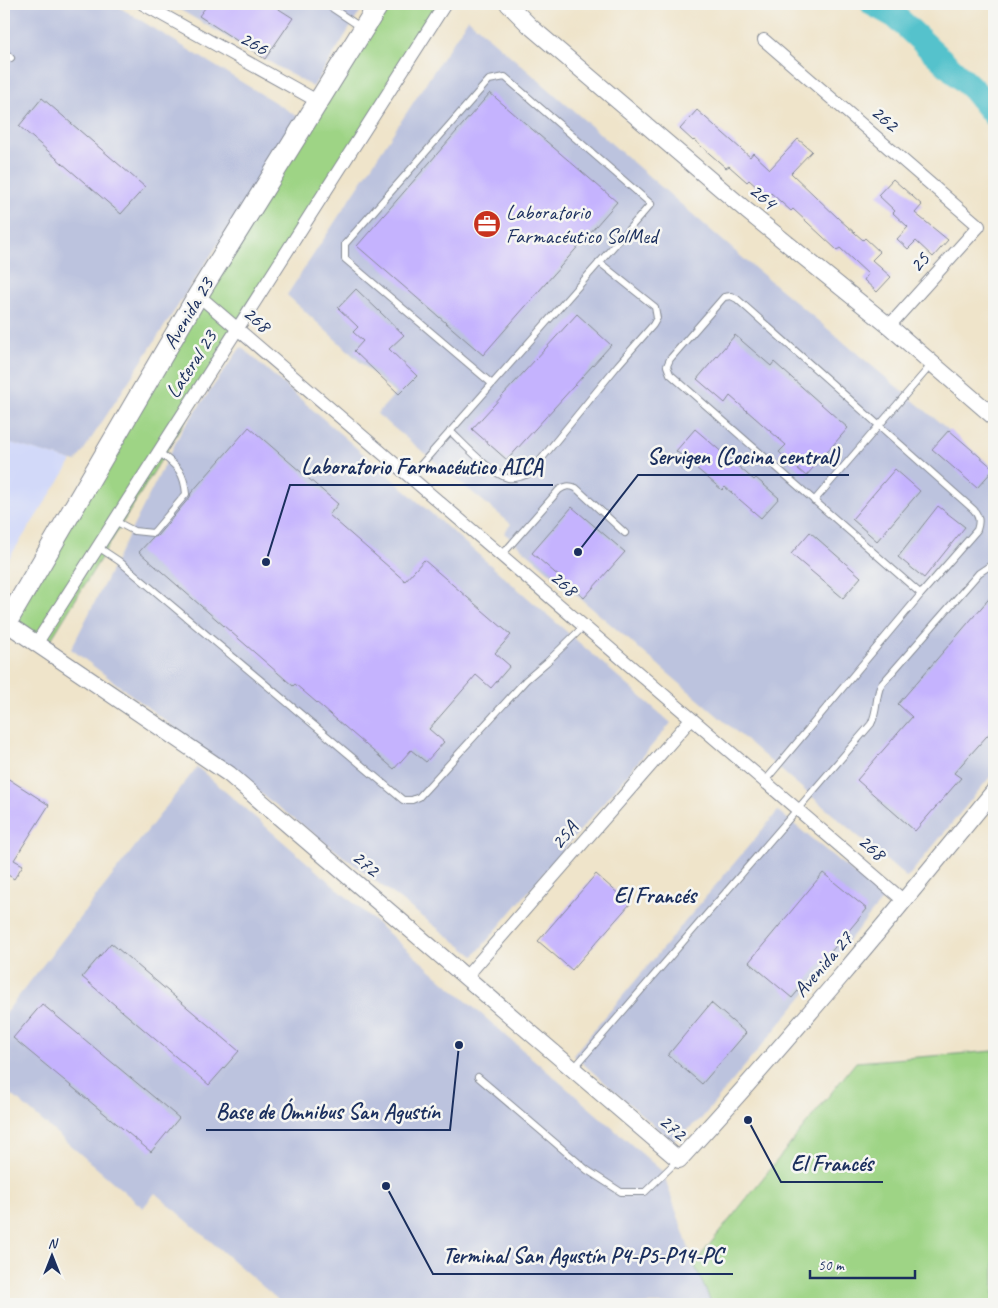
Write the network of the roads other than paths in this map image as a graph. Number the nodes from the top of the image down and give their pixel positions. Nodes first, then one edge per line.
1 (143, 4) edge
2 (326, 4) edge
3 (379, 4) edge
4 (445, 4) edge
5 (508, 4) edge
6 (363, 28) junction
7 (764, 40) dead end
8 (4, 51) edge
9 (11, 58) dead end
10 (319, 102) junction
11 (979, 226) joint
12 (600, 262) junction
13 (198, 296) junction
14 (889, 326) junction
15 (237, 329) junction
16 (932, 364) junction
17 (491, 383) junction
18 (994, 417) edge
19 (879, 426) junction
20 (450, 431) junction
21 (159, 452) junction
22 (410, 477) junction
23 (814, 501) junction
24 (115, 521) junction
25 (625, 533) dead end
26 (98, 547) junction
27 (501, 556) junction
28 (994, 564) edge
29 (921, 594) junction
30 (5, 625) edge
31 (584, 626) junction
32 (36, 644) junction
33 (691, 718) junction
34 (765, 781) junction
35 (994, 792) edge
36 (797, 809) junction
37 (904, 901) junction
38 (466, 977) junction
39 (573, 1069) junction
40 (478, 1077) dead end
41 (679, 1160) junction

1 - 10 street, 266
2 - 6 lane
3 - 6 main road, Avenida 23
4 - 15 street, Lateral 23
5 - 14 street, 264
6 - 10 main road, Avenida 23
7 - 11 street, 262
8 - 9 lane
10 - 13 main road, Avenida 23
11 - 14 street, 25
12 - 17 lane
12 - 17 lane
12 - 20 lane
13 - 15 street, 268
13 - 30 main road, Avenida 23
14 - 16 street, 264
15 - 21 street, Lateral 23
15 - 22 street, 268
16 - 18 street, 264
16 - 19 lane
17 - 20 lane
19 - 23 lane
19 - 23 lane
19 - 29 lane
20 - 22 lane
21 - 24 street, Lateral 23
21 - 24 lane
22 - 27 street, 268
23 - 29 lane
24 - 26 street, Lateral 23
25 - 27 lane
26 - 31 lane
26 - 32 street, Lateral 23
27 - 31 street, 268
28 - 36 lane
29 - 34 lane
30 - 32 street, 272
31 - 33 street, 268
32 - 38 street, 272
33 - 34 street, 268
33 - 38 street, 25A
34 - 36 street, 268
35 - 37 street, Avenida 27
36 - 37 street, 268
36 - 39 lane
37 - 41 street, Avenida 27
38 - 39 street, 272
39 - 41 street, 272
40 - 41 lane

